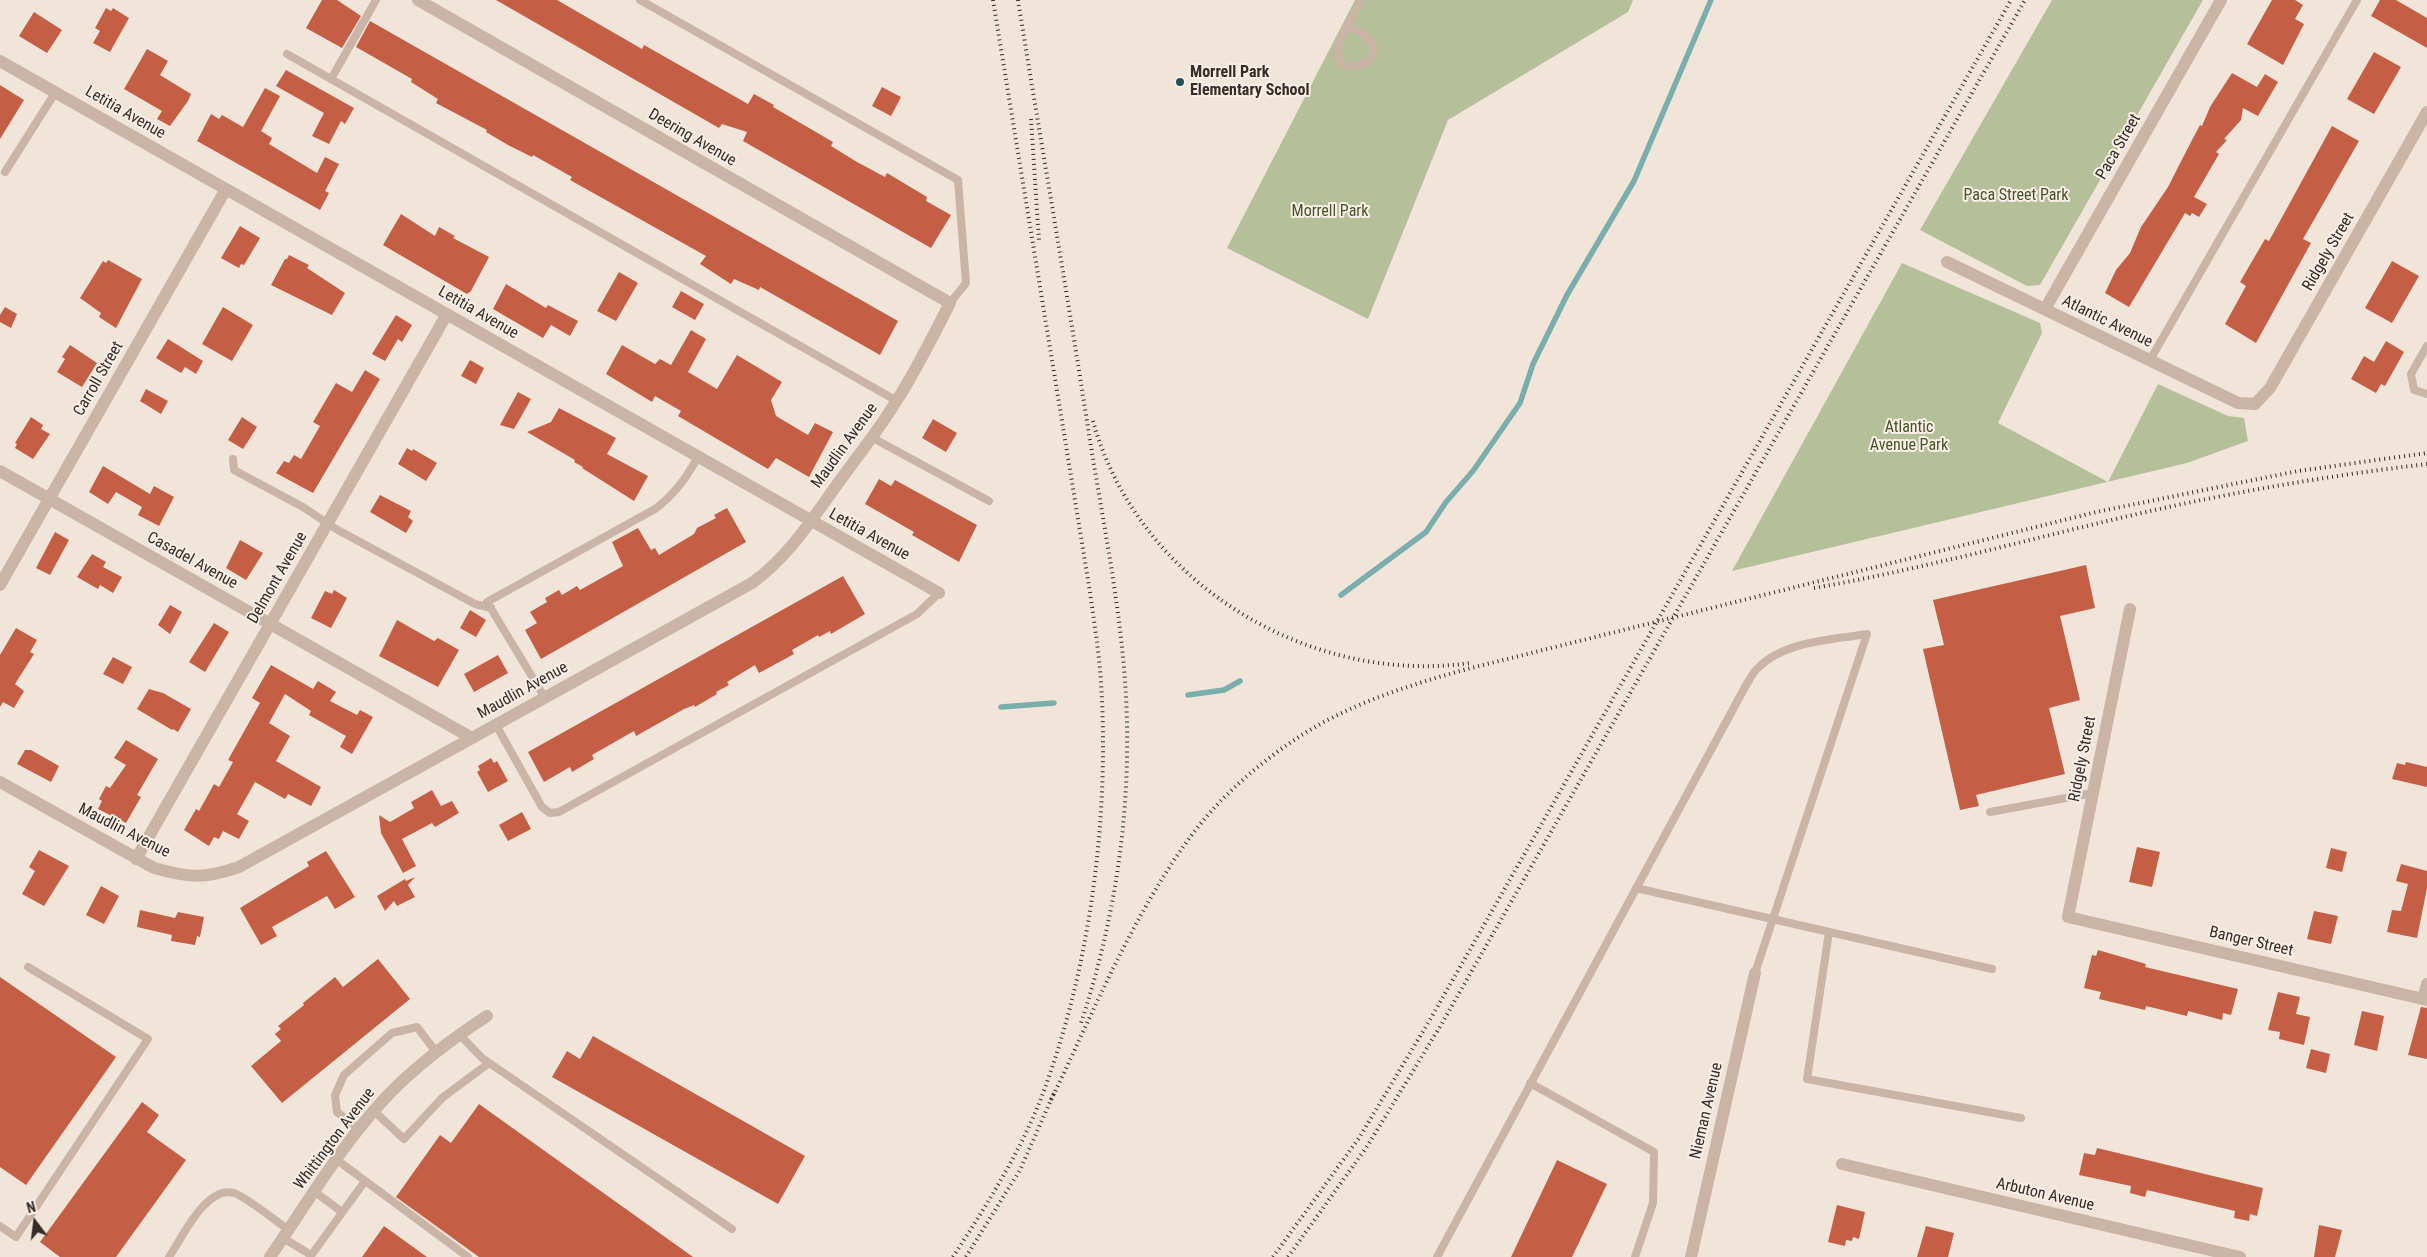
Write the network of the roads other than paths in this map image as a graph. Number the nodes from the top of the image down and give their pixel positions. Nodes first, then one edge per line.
1 (376, 0) edge
2 (418, 0) edge
3 (640, 0) edge
4 (1362, 0) edge
5 (2221, 0) edge
6 (2357, 0) edge
7 (1349, 26) junction
8 (287, 54) dead end
9 (0, 61) edge
10 (331, 79) junction
11 (55, 92) junction
12 (2427, 112) edge
13 (6, 172) dead end
14 (226, 189) junction
15 (1947, 262) dead end
16 (950, 304) junction
17 (2045, 309) junction
18 (447, 314) junction
19 (2427, 346) edge
20 (2150, 360) junction
21 (2427, 394) edge
22 (897, 401) junction
23 (2255, 404) joint
24 (871, 437) junction
25 (698, 456) junction
26 (232, 459) dead end
27 (0, 471) edge
28 (49, 499) junction
29 (989, 500) dead end
30 (811, 521) junction
31 (328, 523) junction
32 (0, 585) edge
33 (939, 593) joint
34 (491, 608) junction
35 (2130, 608) dead end
36 (270, 624) junction
37 (545, 698) junction
38 (496, 725) junction
39 (472, 738) junction
40 (0, 782) edge
41 (2093, 793) junction
42 (1990, 812) dead end
43 (136, 859) junction
44 (1636, 888) junction
45 (2068, 917) joint
46 (1772, 920) junction
47 (1829, 932) junction
48 (28, 967) dead end
49 (1992, 969) dead end
50 (1755, 973) joint
51 (2427, 984) edge
52 (2425, 999) edge
53 (487, 1016) dead end
54 (459, 1034) junction
55 (436, 1052) junction
56 (489, 1063) junction
57 (1530, 1083) junction
58 (374, 1111) junction
59 (2021, 1118) dead end
60 (359, 1129) junction
61 (337, 1160) junction
62 (1842, 1164) dead end
63 (365, 1181) junction
64 (315, 1192) junction
65 (342, 1212) junction
66 (0, 1226) edge
67 (732, 1229) dead end
68 (286, 1234) junction
69 (311, 1256) edge
70 (169, 1257) edge
71 (270, 1257) edge
72 (468, 1257) edge
73 (1437, 1257) edge
74 (1635, 1257) edge
75 (1691, 1257) edge
76 (2240, 1257) edge

1 - 10 lane
2 - 16 street, Deering Avenue
3 - 16 lane
4 - 7 lane
5 - 17 street, Paca Street
6 - 20 lane
7 - 7 lane
8 - 10 lane
9 - 11 street, Letitia Avenue
10 - 22 lane
11 - 13 lane
11 - 14 street, Letitia Avenue
12 - 23 street, Ridgely Street
14 - 18 street, Letitia Avenue
14 - 28 street, Carroll Street
15 - 17 street, Atlantic Avenue
16 - 22 street, Maudlin Avenue
17 - 20 street, Atlantic Avenue
18 - 25 street, Letitia Avenue
18 - 31 street, Delmont Avenue
19 - 21 lane
20 - 23 street, Atlantic Avenue
22 - 24 street, Maudlin Avenue
24 - 29 lane
24 - 30 street, Maudlin Avenue
25 - 30 street, Letitia Avenue
25 - 34 lane
26 - 31 lane
27 - 28 street, Casadel Avenue
28 - 32 street, Carroll Street
28 - 36 street, Casadel Avenue
30 - 33 street, Letitia Avenue
30 - 37 street, Maudlin Avenue
31 - 34 lane
31 - 36 street, Delmont Avenue
33 - 38 lane
34 - 37 lane
35 - 41 street, Ridgely Street
36 - 39 street, Casadel Avenue
36 - 43 street, Delmont Avenue
37 - 38 street, Maudlin Avenue
38 - 39 street, Maudlin Avenue
39 - 43 street, Maudlin Avenue
40 - 43 street, Maudlin Avenue
41 - 42 lane
41 - 45 street, Ridgely Street
44 - 46 lane
44 - 46 lane
44 - 57 lane
45 - 52 street, Banger Street
46 - 47 lane
46 - 50 lane
47 - 49 lane
47 - 59 lane
48 - 66 lane
50 - 75 street, Nieman Avenue
51 - 52 street
53 - 54 street, Whittington Avenue
54 - 55 street, Whittington Avenue
54 - 56 lane
55 - 58 street, Whittington Avenue
55 - 60 lane
56 - 58 lane
56 - 67 lane
57 - 73 lane
57 - 74 lane
58 - 60 street, Whittington Avenue
60 - 61 street, Whittington Avenue
61 - 63 lane
61 - 64 street, Whittington Avenue
62 - 76 street, Arbuton Avenue
63 - 65 lane
63 - 72 lane
64 - 65 lane
64 - 68 street, Whittington Avenue
65 - 69 lane
68 - 69 lane
68 - 70 lane
68 - 71 street, Whittington Avenue

